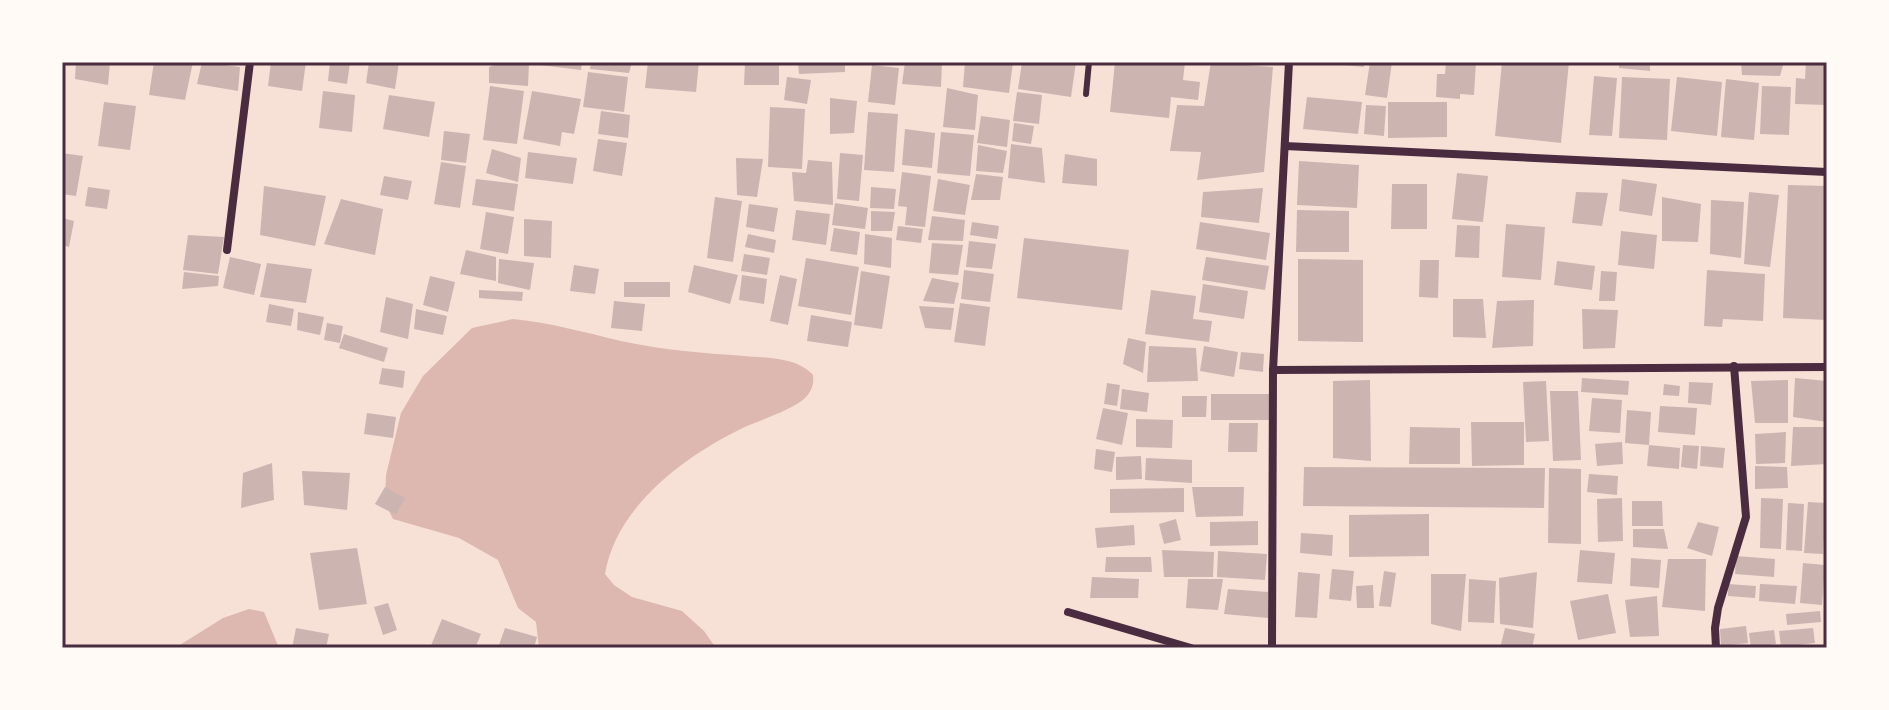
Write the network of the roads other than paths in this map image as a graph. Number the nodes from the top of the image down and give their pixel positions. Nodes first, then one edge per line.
1 (250, 62) edge
2 (1089, 62) edge
3 (1289, 62) edge
4 (1086, 94) dead end
5 (1285, 146) junction
6 (1827, 172) edge
7 (227, 250) dead end
8 (1734, 366) junction
9 (1827, 367) edge
10 (1273, 370) junction
11 (1068, 612) dead end
12 (1191, 648) edge
13 (1272, 648) edge
14 (1716, 648) edge

1 - 7 street
2 - 4 lane
3 - 5 street
5 - 6 street
5 - 10 street
8 - 9 street
8 - 10 street
8 - 14 street
10 - 13 street
11 - 12 street

